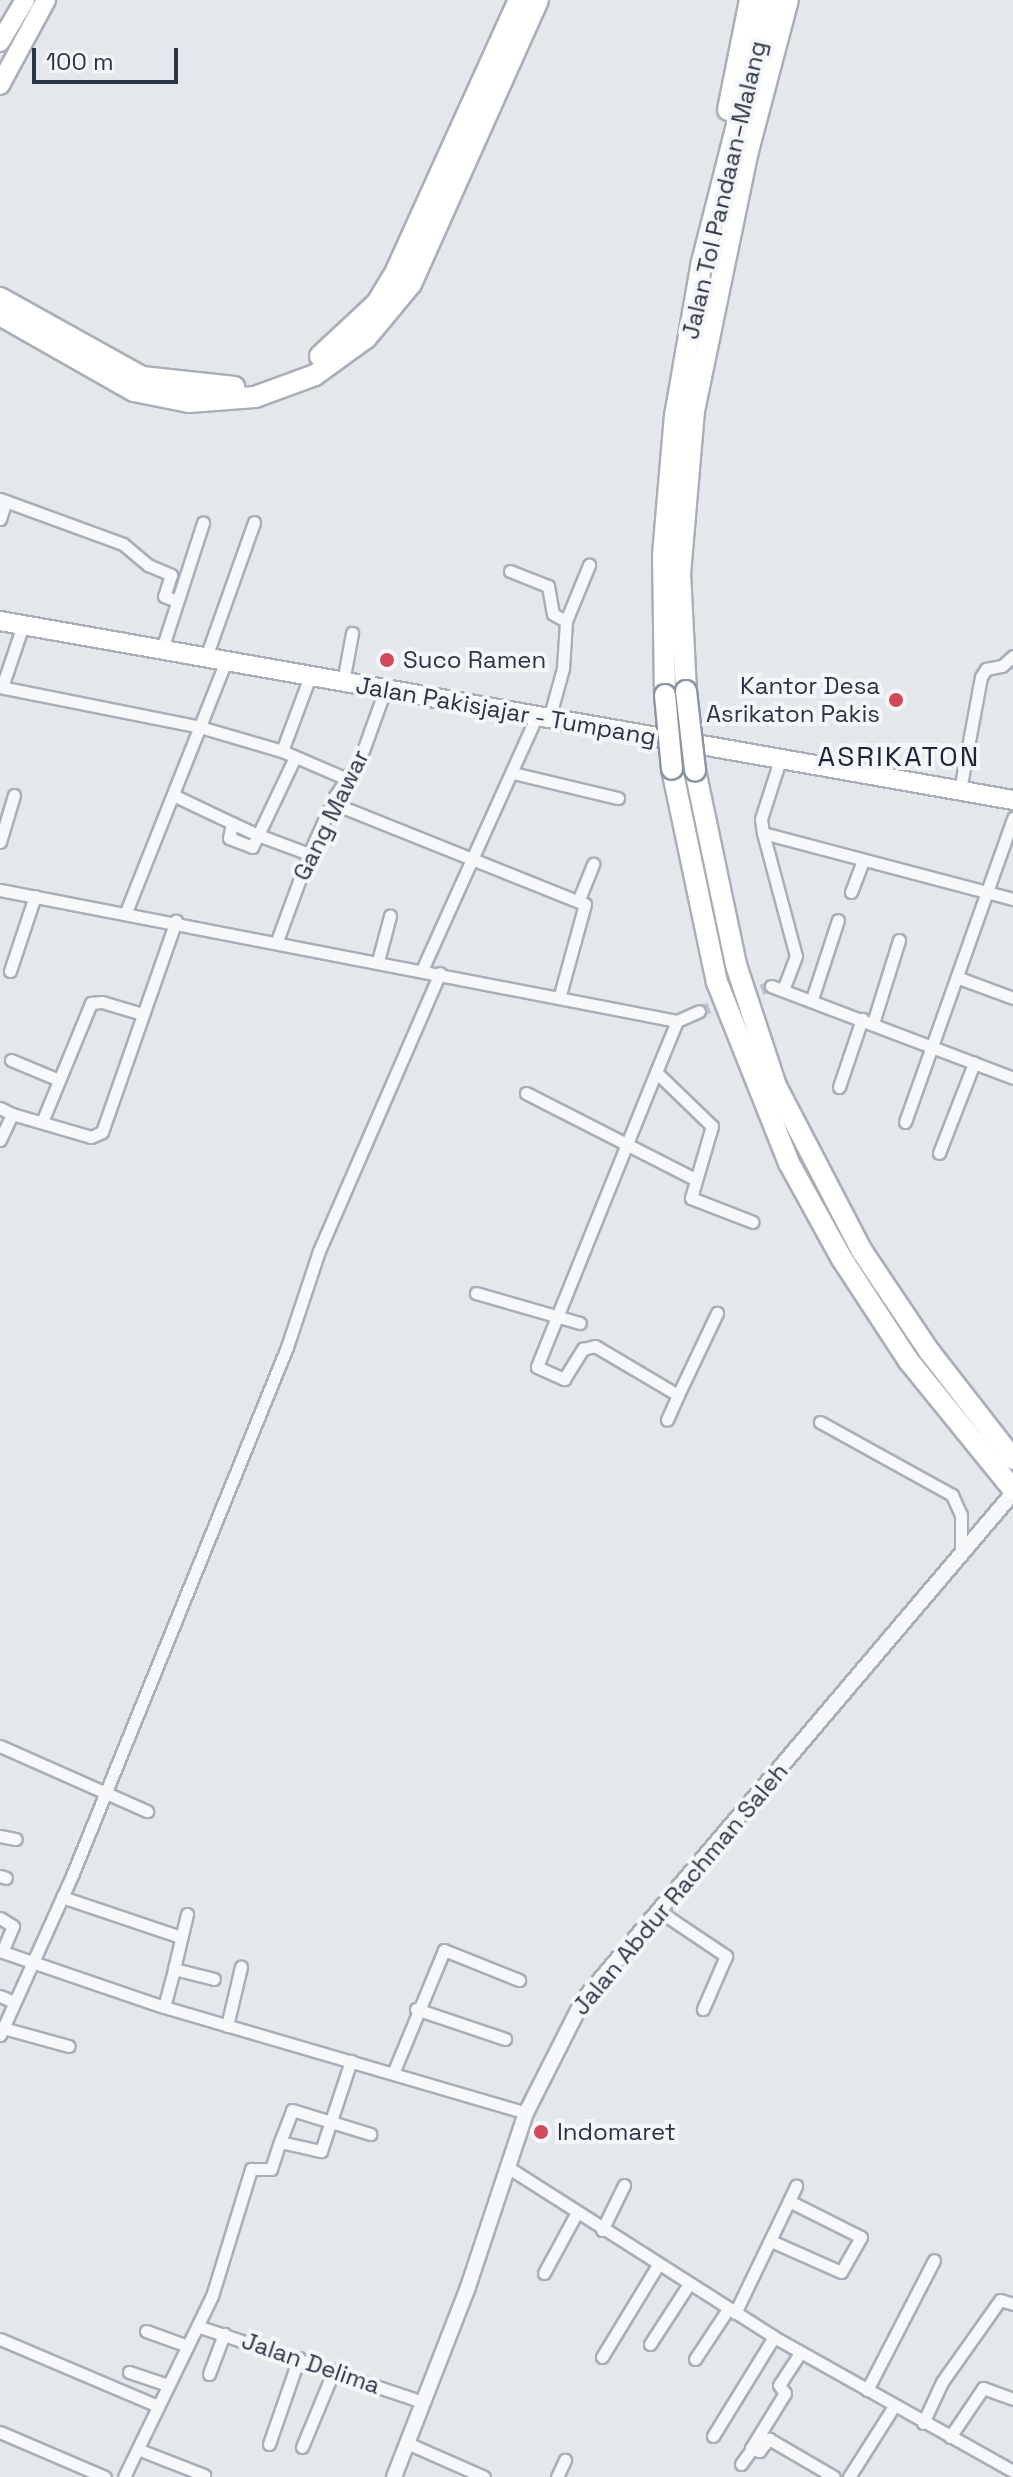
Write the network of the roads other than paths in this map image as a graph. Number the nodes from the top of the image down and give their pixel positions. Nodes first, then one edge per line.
1 (25, 0) edge
2 (46, 0) edge
3 (519, 0) edge
4 (538, 0) edge
5 (750, 0) edge
6 (769, 0) edge
7 (788, 0) edge
8 (0, 42) edge
9 (0, 85) edge
10 (713, 217) junction
11 (0, 298) edge
12 (0, 315) edge
13 (3, 500) edge
14 (0, 519) edge
15 (254, 522) dead end
16 (203, 523) dead end
17 (589, 565) dead end
18 (510, 571) dead end
19 (177, 601) junction
20 (0, 621) edge
21 (566, 621) junction
22 (23, 625) junction
23 (352, 633) dead end
24 (162, 649) junction
25 (1013, 656) edge
26 (206, 657) junction
27 (226, 661) junction
28 (310, 676) junction
29 (343, 682) junction
30 (1, 687) edge
31 (385, 690) junction
32 (676, 693) junction
33 (542, 718) junction
34 (200, 727) junction
35 (282, 751) junction
36 (295, 757) junction
37 (780, 760) junction
38 (513, 773) junction
39 (345, 778) junction
40 (960, 790) junction
41 (14, 795) dead end
42 (173, 795) junction
43 (618, 798) dead end
44 (1013, 800) edge
45 (332, 803) junction
46 (1013, 818) edge
47 (763, 833) junction
48 (258, 835) junction
49 (0, 842) edge
50 (309, 854) junction
51 (472, 860) junction
52 (863, 860) junction
53 (593, 864) dead end
54 (0, 890) edge
55 (851, 892) dead end
56 (991, 892) junction
57 (35, 896) junction
58 (579, 899) junction
59 (1013, 899) edge
60 (126, 912) junction
61 (390, 916) dead end
62 (838, 920) dead end
63 (176, 921) junction
64 (899, 940) dead end
65 (277, 941) junction
66 (378, 961) junction
67 (422, 970) junction
68 (10, 971) dead end
69 (440, 973) junction
70 (959, 978) junction
71 (771, 986) tunnel mouth
72 (784, 988) junction
73 (560, 995) junction
74 (1013, 998) edge
75 (812, 999) junction
76 (699, 1011) tunnel mouth
77 (142, 1014) junction
78 (677, 1021) junction
79 (868, 1021) junction
80 (931, 1046) junction
81 (11, 1060) dead end
82 (974, 1063) junction
83 (656, 1072) junction
84 (1013, 1078) edge
85 (59, 1080) junction
86 (839, 1087) dead end
87 (526, 1093) dead end
88 (0, 1108) edge
89 (12, 1114) junction
90 (42, 1122) junction
91 (905, 1122) dead end
92 (0, 1140) edge
93 (627, 1144) junction
94 (939, 1153) dead end
95 (695, 1179) junction
96 (753, 1222) dead end
97 (476, 1293) dead end
98 (558, 1313) junction
99 (717, 1313) dead end
100 (580, 1323) dead end
101 (678, 1395) junction
102 (667, 1420) dead end
103 (820, 1422) dead end
104 (1007, 1463) edge
105 (1013, 1491) edge
106 (961, 1552) junction
107 (0, 1746) edge
108 (104, 1789) junction
109 (147, 1811) dead end
110 (0, 1836) edge
111 (16, 1839) dead end
112 (62, 1897) junction
113 (659, 1911) junction
114 (187, 1914) dead end
115 (0, 1918) edge
116 (181, 1937) junction
117 (1, 1952) edge
118 (30, 1962) junction
119 (241, 1967) dead end
120 (174, 1969) junction
121 (214, 1979) dead end
122 (519, 1980) dead end
123 (0, 1996) edge
124 (14, 2002) junction
125 (164, 2007) junction
126 (416, 2009) junction
127 (703, 2009) dead end
128 (227, 2026) junction
129 (2, 2032) edge
130 (505, 2039) dead end
131 (69, 2046) dead end
132 (351, 2061) junction
133 (394, 2071) junction
134 (526, 2113) junction
135 (331, 2122) junction
136 (370, 2134) dead end
137 (280, 2142) junction
138 (509, 2168) junction
139 (624, 2185) dead end
140 (796, 2186) dead end
141 (789, 2201) junction
142 (576, 2214) junction
143 (602, 2230) junction
144 (771, 2241) junction
145 (934, 2260) dead end
146 (658, 2265) junction
147 (544, 2273) dead end
148 (689, 2284) junction
149 (1013, 2304) edge
150 (732, 2311) junction
151 (200, 2327) junction
152 (146, 2331) dead end
153 (224, 2334) junction
154 (774, 2337) junction
155 (0, 2339) edge
156 (650, 2344) dead end
157 (185, 2345) junction
158 (800, 2353) junction
159 (602, 2357) dead end
160 (299, 2358) junction
161 (695, 2359) dead end
162 (334, 2370) junction
163 (129, 2372) dead end
164 (209, 2374) dead end
165 (168, 2385) junction
166 (867, 2390) junction
167 (1013, 2399) edge
168 (423, 2402) junction
169 (158, 2406) junction
170 (894, 2406) junction
171 (923, 2423) junction
172 (0, 2432) edge
173 (713, 2436) dead end
174 (950, 2437) junction
175 (407, 2443) junction
176 (269, 2444) dead end
177 (302, 2447) dead end
178 (140, 2450) junction
179 (565, 2460) dead end
180 (1013, 2471) edge
181 (204, 2475) dead end
182 (105, 2477) edge
183 (124, 2477) edge
184 (394, 2477) edge
185 (484, 2477) edge
186 (557, 2477) edge
187 (834, 2477) edge
188 (849, 2477) edge

1 - 8 main road
2 - 9 main road
3 - 11 highway
4 - 12 highway
5 - 10 highway
6 - 10 highway, Jalan Tol Pandaan–Malang
7 - 32 highway, Jalan Tol Pandaan–Malang
10 - 32 highway, Jalan Tol Pandaan–Malang
13 - 14 street
13 - 19 street
15 - 26 street
16 - 19 street
17 - 21 street
18 - 21 street
19 - 24 street
20 - 22 main road, Jalan Pakisjajar - Tumpang
21 - 33 street
22 - 24 main road, Jalan Pakisjajar - Tumpang
22 - 30 street
23 - 29 street
24 - 26 main road, Jalan Pakisjajar - Tumpang
25 - 40 street
26 - 27 main road, Jalan Pakisjajar - Tumpang
27 - 28 main road, Jalan Pakisjajar - Tumpang
27 - 34 street
28 - 29 main road, Jalan Pakisjajar - Tumpang
28 - 35 street
29 - 31 main road, Jalan Pakisjajar - Tumpang
30 - 34 street
31 - 33 main road, Jalan Pakisjajar - Tumpang
31 - 39 street, Gang Mawar
32 - 104 highway, Jalan Tol Pandaan–Malang, bridge
32 - 104 highway, Jalan Tol Pandaan–Malang, bridge
33 - 37 main road, Jalan Pakisjajar - Tumpang
33 - 38 street
34 - 35 street
34 - 42 street
35 - 36 street
36 - 39 street
36 - 48 street
37 - 40 main road, Jalan Pakisjajar - Tumpang
37 - 47 street
38 - 43 street
38 - 51 street
39 - 45 street, Gang Mawar
40 - 44 main road, Jalan Pakisjajar - Tumpang
41 - 49 street
42 - 48 street
42 - 60 street
45 - 50 street, Gang Mawar
45 - 51 street
46 - 56 street
47 - 52 street
47 - 72 street
48 - 50 street
50 - 65 street, Gang Mawar
51 - 58 street
51 - 67 street
52 - 55 street
52 - 56 street
53 - 58 street
54 - 57 street
56 - 59 street
56 - 70 street
57 - 60 street
57 - 68 street
58 - 73 street
60 - 63 street
61 - 66 street
62 - 75 street
63 - 65 street
63 - 77 street
64 - 79 street
65 - 66 street
66 - 67 street
67 - 69 street
69 - 73 street
69 - 108 street
70 - 74 street
70 - 80 street
71 - 72 street
72 - 75 street
73 - 78 street
75 - 79 street
76 - 78 street
77 - 85 street
77 - 90 street
78 - 83 street
79 - 80 street
79 - 86 street
80 - 82 street
80 - 91 street
81 - 85 street
82 - 84 street
82 - 94 street
83 - 93 street
83 - 95 street
85 - 90 street
87 - 93 street
88 - 89 street
89 - 90 street
89 - 92 street
93 - 95 street
93 - 98 street
95 - 96 street
97 - 98 street
98 - 100 street
98 - 101 street
99 - 101 street
101 - 102 street
103 - 106 street
104 - 105 highway, Jalan Tol Pandaan–Malang
105 - 106 street, Jalan Abdur Rachman Saleh
106 - 113 street, Jalan Abdur Rachman Saleh
107 - 108 street
108 - 109 street
108 - 112 street
110 - 111 street
112 - 116 street
112 - 118 street
113 - 127 street
113 - 134 street, Jalan Abdur Rachman Saleh
114 - 116 street
115 - 117 street
116 - 120 street
117 - 118 street
118 - 124 street
118 - 125 street
119 - 128 street
120 - 121 street
120 - 125 street
122 - 126 street
123 - 124 street
124 - 129 street
125 - 128 street
126 - 130 street
126 - 133 street
128 - 132 street
129 - 131 street
132 - 133 street
132 - 135 street
133 - 134 street
134 - 138 street, Jalan Abdur Rachman Saleh
135 - 136 street
135 - 137 street
135 - 137 street
137 - 151 street
138 - 142 street
138 - 168 street, Jalan Abdur Rachman Saleh
139 - 143 street
140 - 141 street
141 - 144 street
141 - 144 street
142 - 143 street
142 - 147 street
143 - 146 street
144 - 150 street
145 - 166 street
146 - 148 street
146 - 159 street
148 - 150 street
148 - 156 street
149 - 171 street
150 - 154 street
150 - 161 street
151 - 153 street, Jalan Delima
151 - 157 street
152 - 157 street
153 - 160 street, Jalan Delima
153 - 164 street
154 - 158 street
154 - 173 street
155 - 169 street
157 - 165 street
158 - 166 street
158 - 187 street
160 - 162 street, Jalan Delima
160 - 176 street
162 - 168 street, Jalan Delima
162 - 177 street
163 - 165 street
165 - 169 street
166 - 170 street
167 - 174 street
168 - 175 street, Jalan Abdur Rachman Saleh
169 - 178 street
170 - 171 street
170 - 188 street
171 - 174 street
172 - 182 street
174 - 180 street
175 - 184 street, Jalan Abdur Rachman Saleh
175 - 185 street
178 - 181 street
178 - 183 street
179 - 186 street

